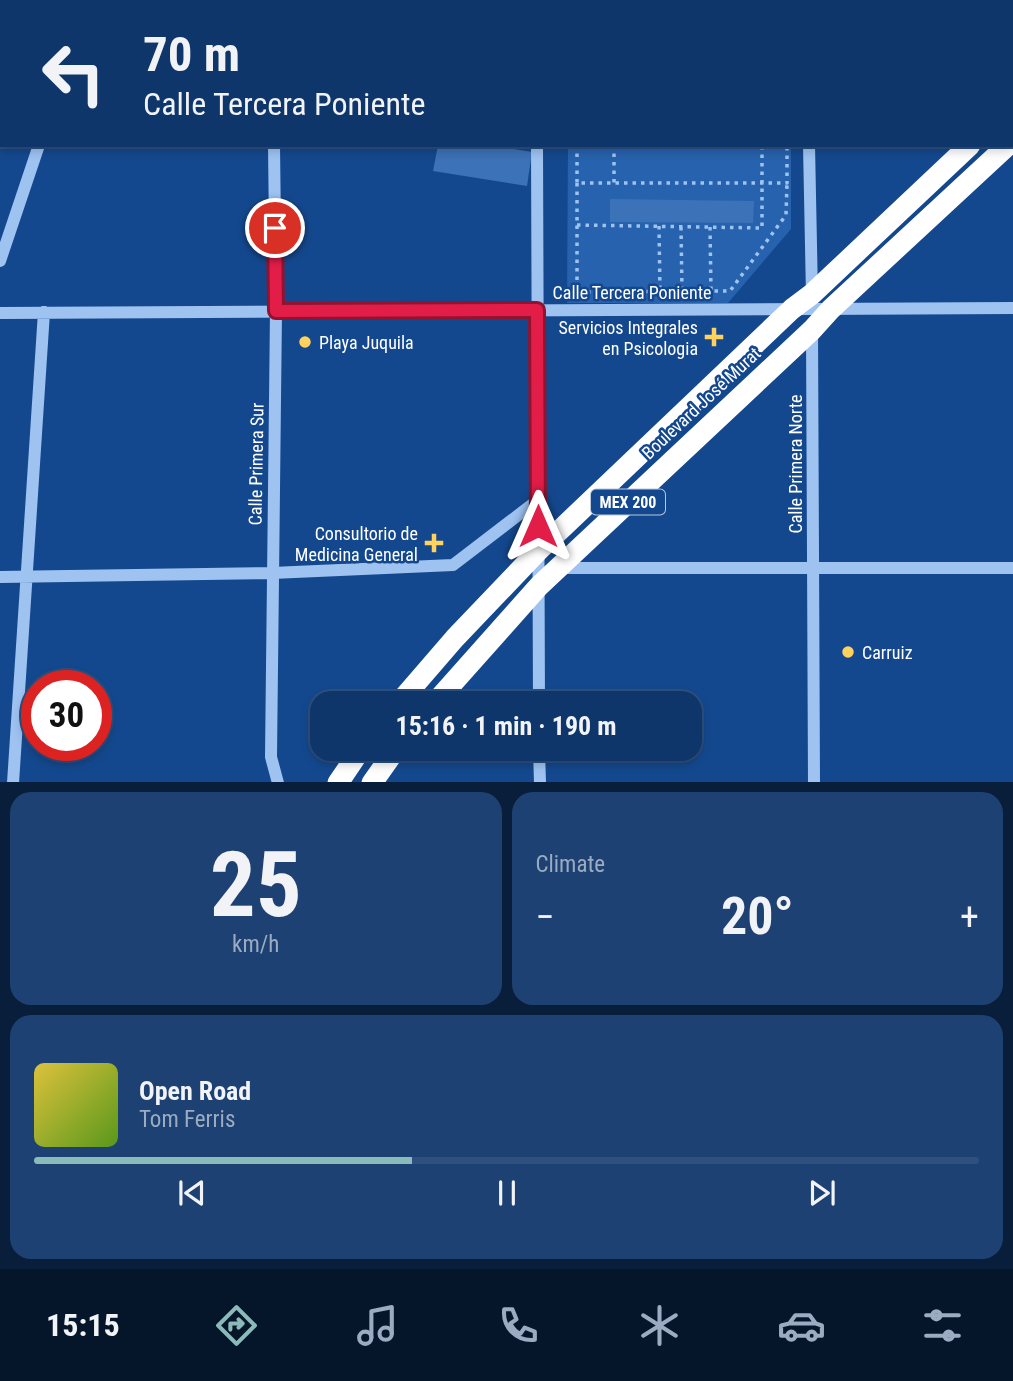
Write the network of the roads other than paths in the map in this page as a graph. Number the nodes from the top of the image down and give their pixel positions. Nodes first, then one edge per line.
1 (38, 147) edge
2 (274, 147) edge
3 (537, 147) edge
4 (809, 147) edge
5 (968, 147) edge
6 (1006, 147) edge
7 (0, 261) edge
8 (1013, 308) edge
9 (537, 310) junction
10 (812, 310) junction
11 (276, 311) junction
12 (44, 312) junction
13 (0, 313) edge
14 (538, 500) junction
15 (538, 551) junction
16 (558, 568) junction
17 (812, 568) junction
18 (1013, 568) edge
19 (272, 573) junction
20 (0, 577) edge
21 (27, 577) junction
22 (539, 586) junction
23 (409, 691) edge
24 (445, 691) edge
25 (539, 691) edge
26 (353, 761) edge
27 (387, 761) edge
28 (539, 761) edge
29 (13, 782) edge
30 (278, 782) edge
31 (338, 782) edge
32 (372, 782) edge
33 (540, 782) edge
34 (814, 782) edge

1 - 7 street
2 - 11 street, Calle Primera Sur
3 - 9 street
4 - 10 street, Calle Primera Norte
5 - 10 highway, Boulevard José Murat / MEX 200
6 - 10 highway, Boulevard José Murat / MEX 200
8 - 10 street, Calle Tercera Poniente
9 - 10 street, Calle Tercera Poniente
9 - 11 street, Calle Tercera Poniente
9 - 14 street
10 - 15 highway, Boulevard José Murat / MEX 200
10 - 16 highway, Boulevard José Murat / MEX 200
10 - 17 street, Calle Primera Norte
11 - 12 street, Calle Tercera Poniente
11 - 19 street, Calle Primera Sur
12 - 13 street, Calle Tercera Poniente
12 - 21 street
14 - 15 street
14 - 19 street
15 - 22 street
15 - 23 highway, Boulevard José Murat / MEX 200
16 - 17 street
16 - 22 highway, Boulevard José Murat / MEX 200
17 - 18 street
17 - 34 street, Calle Primera Norte
19 - 21 street
19 - 30 street, Calle Primera Sur
20 - 21 street
21 - 29 street
22 - 24 highway, Boulevard José Murat / MEX 200
22 - 25 street
26 - 31 highway
27 - 32 highway
28 - 33 street

